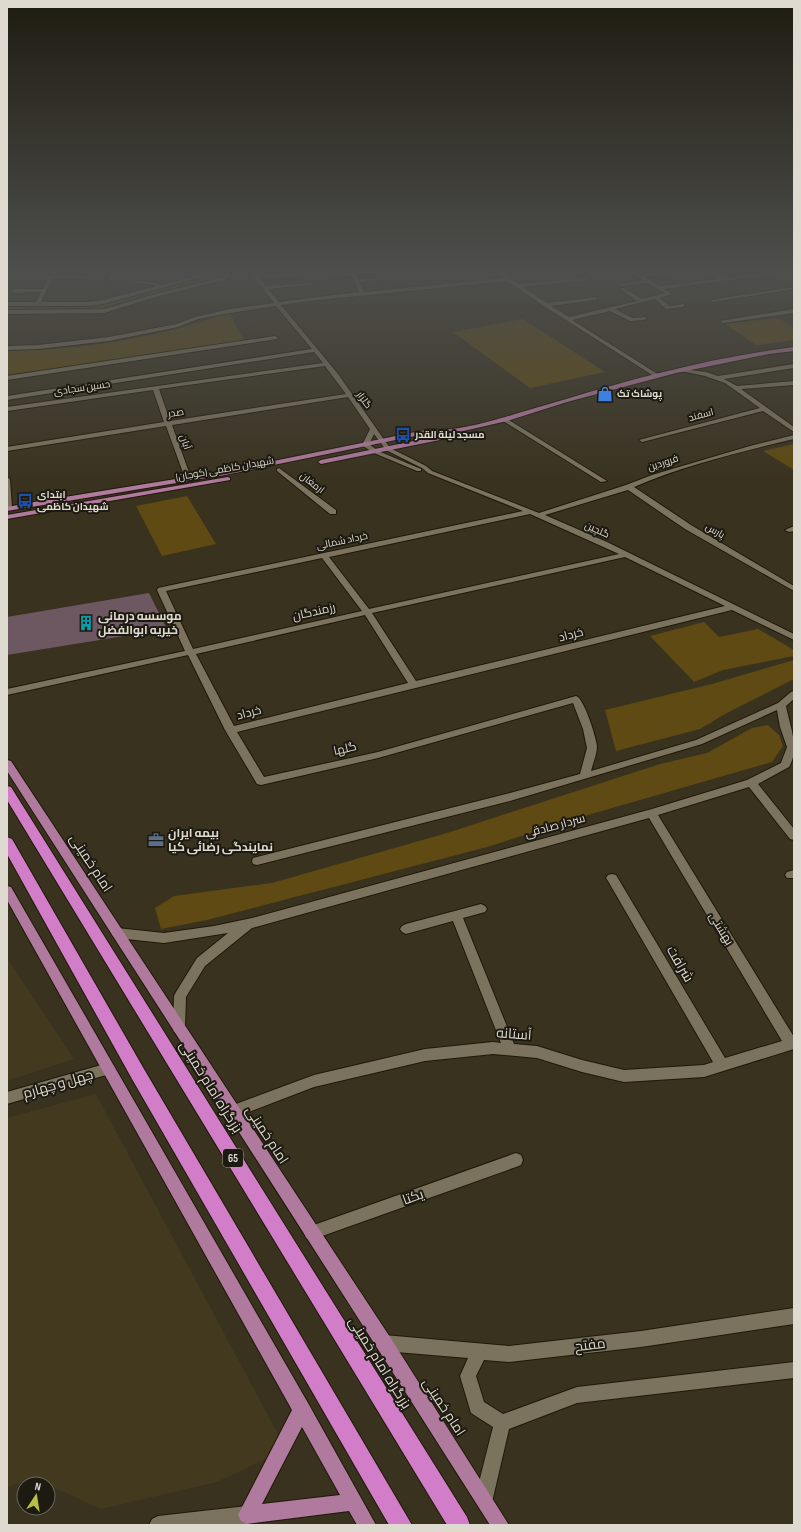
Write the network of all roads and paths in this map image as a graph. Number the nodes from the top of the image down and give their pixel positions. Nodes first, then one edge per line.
1 (87, 341) edge
2 (252, 341) edge
3 (308, 341) edge
4 (603, 341) edge
5 (7, 348) edge
6 (794, 349) edge
7 (315, 350) junction
8 (326, 364) junction
9 (794, 366) edge
10 (683, 370) junction
11 (657, 376) junction
12 (7, 378) edge
13 (717, 378) junction
14 (794, 383) edge
15 (155, 388) junction
16 (736, 388) junction
17 (348, 395) junction
18 (7, 398) edge
19 (7, 409) edge
20 (764, 409) junction
21 (505, 420) junction
22 (169, 424) junction
23 (792, 427) edge
24 (373, 429) junction
25 (444, 433) junction
26 (794, 437) edge
27 (642, 440) dead end
28 (382, 442) junction
29 (365, 445) junction
30 (7, 449) edge
31 (388, 449) junction
32 (376, 452) junction
33 (278, 470) junction
34 (430, 472) junction
35 (188, 478) junction
36 (7, 479) edge
37 (603, 481) dead end
38 (629, 487) junction
39 (7, 509) edge
40 (333, 512) dead end
41 (528, 512) junction
42 (539, 515) junction
43 (7, 517) edge
44 (324, 555) junction
45 (626, 555) junction
46 (794, 589) edge
47 (161, 590) joint
48 (733, 607) junction
49 (367, 612) junction
50 (794, 636) edge
51 (190, 653) junction
52 (414, 685) junction
53 (7, 692) edge
54 (794, 694) edge
55 (781, 705) junction
56 (230, 730) junction
57 (7, 763) edge
58 (584, 776) junction
59 (751, 783) junction
60 (7, 790) edge
61 (652, 813) junction
62 (794, 836) edge
63 (7, 842) edge
64 (257, 861) dead end
65 (612, 878) dead end
66 (7, 890) edge
67 (482, 909) dead end
68 (457, 917) junction
69 (252, 923) junction
70 (406, 929) dead end
71 (117, 932) junction
72 (179, 1028) junction
73 (792, 1044) edge
74 (510, 1050) junction
75 (722, 1065) junction
76 (108, 1070) junction
77 (7, 1098) edge
78 (233, 1112) junction
79 (516, 1160) dead end
80 (311, 1233) junction
81 (794, 1316) edge
82 (384, 1343) junction
83 (479, 1352) junction
84 (794, 1370) edge
85 (302, 1409) junction
86 (502, 1423) junction
87 (484, 1498) junction
88 (354, 1502) junction
89 (248, 1516) junction
90 (158, 1525) edge
91 (368, 1525) edge
92 (401, 1525) edge
93 (459, 1525) edge
94 (500, 1525) edge

1 - 5 street
2 - 12 street
3 - 7 street, گلزار
4 - 11 street
6 - 10 main road, شهیدان کاظمی (کوجان)
7 - 8 street, گلزار
7 - 18 street
8 - 15 street, حسین سجادی
8 - 17 street, گلزار
9 - 13 street
10 - 11 main road, شهیدان کاظمی (کوجان)
10 - 13 street
11 - 21 main road, شهیدان کاظمی (کوجان)
13 - 16 street
14 - 16 street
15 - 19 street, حسین سجادی
15 - 22 street, آبان
16 - 20 street
17 - 22 street, صدر
17 - 24 street, گلزار
20 - 23 street
20 - 27 street, اسفند
21 - 25 main road, شهیدان کاظمی (کوجان)
21 - 37 street
22 - 30 street, صدر
22 - 35 street, آبان
24 - 28 street, گلزار
24 - 29 street
25 - 28 main road, شهیدان کاظمی (کوجان)
25 - 31 main road, شهیدان کاظمی (کوجان)
26 - 38 street, فروردین
28 - 29 main road, شهیدان کاظمی (کوجان)
28 - 31 street, گلزار
29 - 32 street
29 - 35 main road, شهیدان کاظمی (کوجان)
31 - 32 main road, شهیدان کاظمی (کوجان)
31 - 34 street, گلچین
32 - 33 main road, شهیدان کاظمی (کوجان)
32 - 34 street
33 - 40 street, ارمغان
33 - 43 main road, شهیدان کاظمی (کوجان)
34 - 41 street, گلچین
35 - 39 main road, شهیدان کاظمی (کوجان)
36 - 39 street
38 - 42 street, فروردین
38 - 46 street, پارس
41 - 42 street, گلچین
41 - 44 street, خرداد شمالی
42 - 45 street, گلچین
44 - 47 street, خرداد شمالی
44 - 49 street
45 - 48 street, گلچین
45 - 49 street, رزمندگان
47 - 51 street, گلها
48 - 50 street, گلچین
48 - 52 street, خرداد
49 - 51 street, رزمندگان
49 - 52 street
51 - 53 street, رزمندگان
51 - 56 street, گلها
52 - 56 street, خرداد
54 - 55 street
55 - 58 street
55 - 59 street, سردار صادقی
56 - 58 street, گلها
57 - 71 main road, امام خمینی
58 - 64 street
59 - 61 street, سردار صادقی
59 - 62 street
60 - 93 highway, بزرگراه امام خمینی / 65
61 - 69 street, سردار صادقی
61 - 73 street, بهشتی
63 - 92 highway
65 - 75 street, شرافت
66 - 76 main road
67 - 68 street
68 - 70 street
68 - 74 street
69 - 71 street
69 - 72 street
71 - 72 main road, امام خمینی
72 - 78 main road, امام خمینی
73 - 75 street, آستانه
74 - 75 street, آستانه
74 - 78 street, آستانه
76 - 77 street, چهل و چهارم
76 - 85 main road
78 - 80 main road, امام خمینی
79 - 80 street, یکتا
80 - 82 main road, امام خمینی
81 - 83 street, مفتح
82 - 83 street, مفتح
82 - 87 main road, امام خمینی
83 - 86 street
84 - 86 street
85 - 88 main road
85 - 89 main road
86 - 87 street
87 - 94 main road, امام خمینی
88 - 89 main road
88 - 91 main road
89 - 90 street

